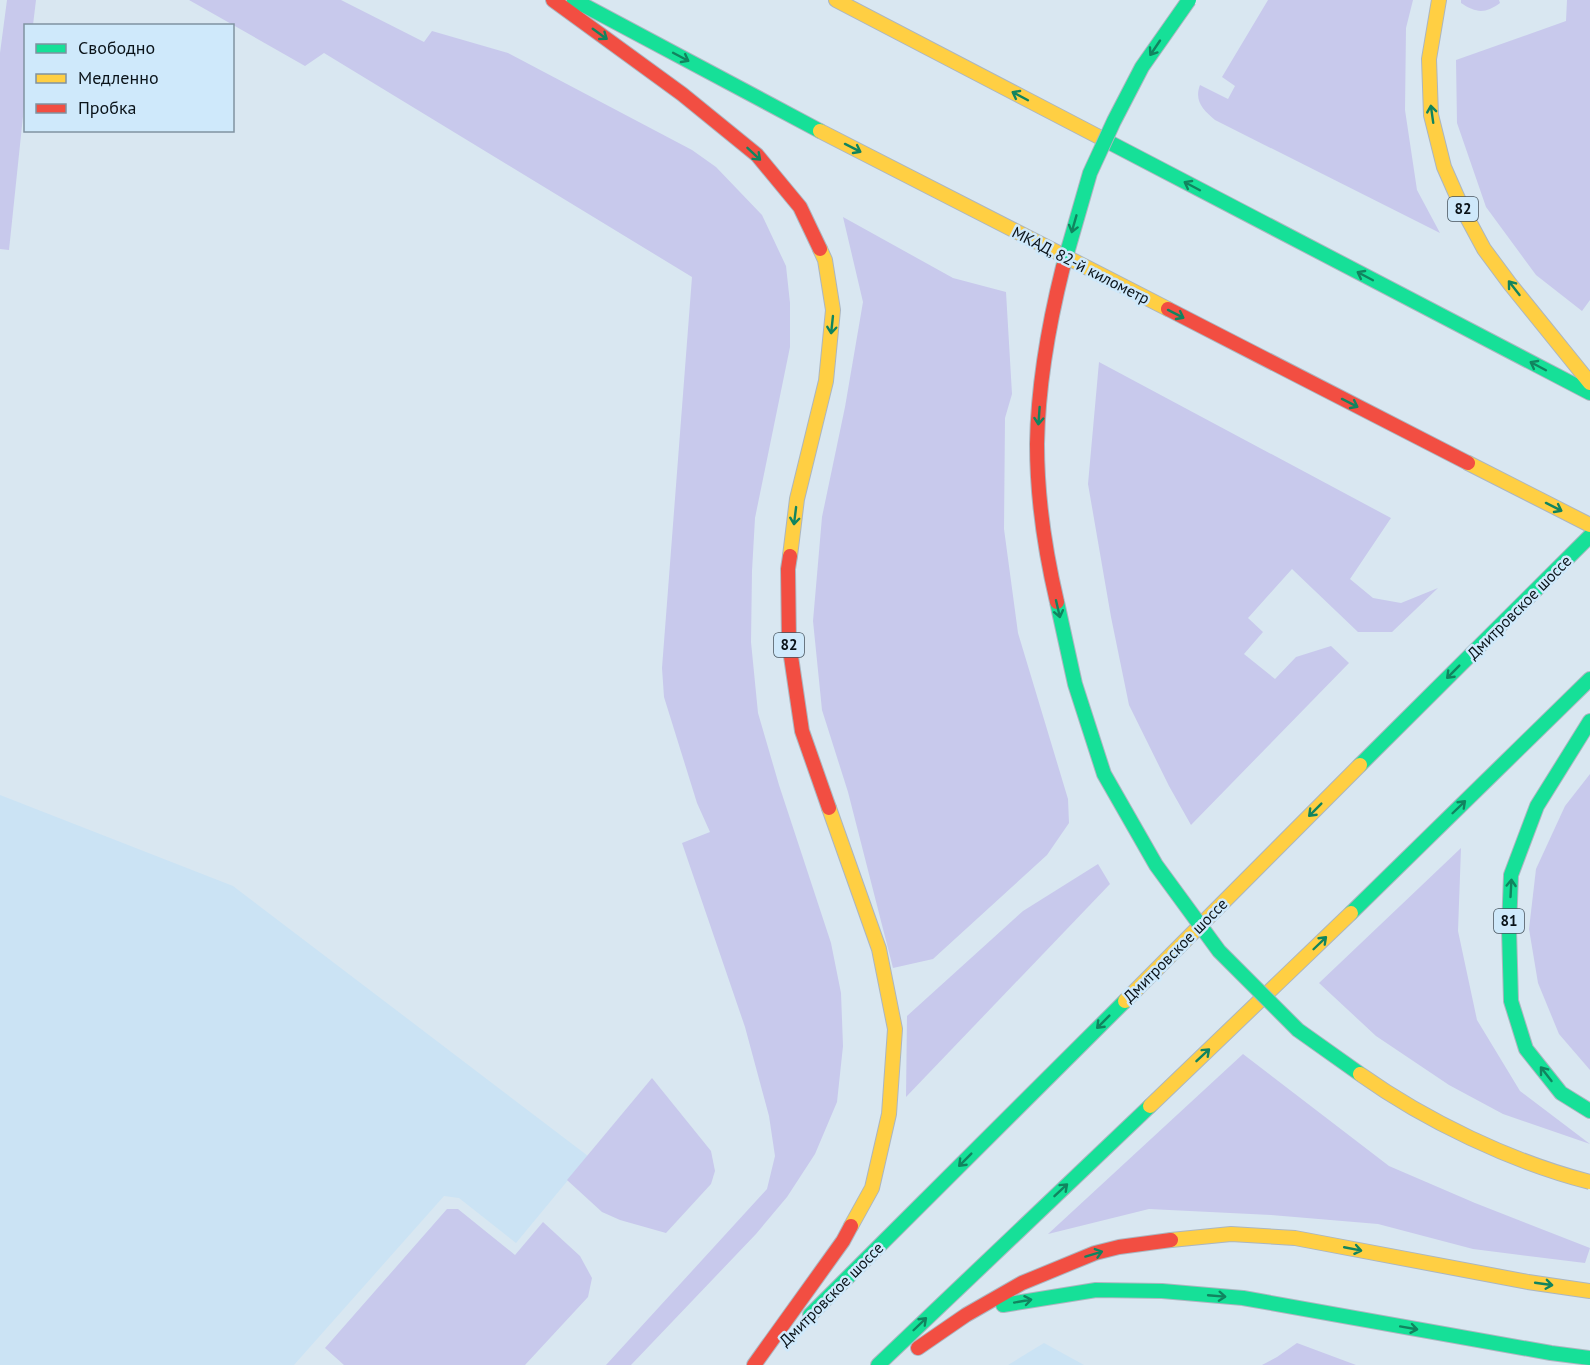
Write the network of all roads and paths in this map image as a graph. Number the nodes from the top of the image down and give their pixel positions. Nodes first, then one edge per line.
1 (553, 0) edge
2 (574, 0) edge
3 (837, 0) edge
4 (1189, 0) edge
5 (1439, 0) edge
6 (1590, 383) edge
7 (1590, 393) edge
8 (1590, 525) edge
9 (1590, 536) edge
10 (1590, 679) edge
11 (1590, 721) edge
12 (1590, 1111) edge
13 (1590, 1182) edge
14 (1590, 1290) edge
15 (966, 1315) junction
16 (1590, 1358) edge
17 (754, 1365) edge
18 (760, 1365) edge
19 (878, 1365) edge
20 (891, 1365) edge

1 -> 17 main road, 82
2 -> 8 main road, МКАД, 82-й километр
7 -> 3 main road
4 -> 13 main road, bridge
6 -> 5 main road, 82
9 -> 18 main road, Дмитровское шоссе
19 -> 10 main road
12 -> 11 main road, 81
15 -> 14 main road
15 -> 16 main road
15 - 20 main road

